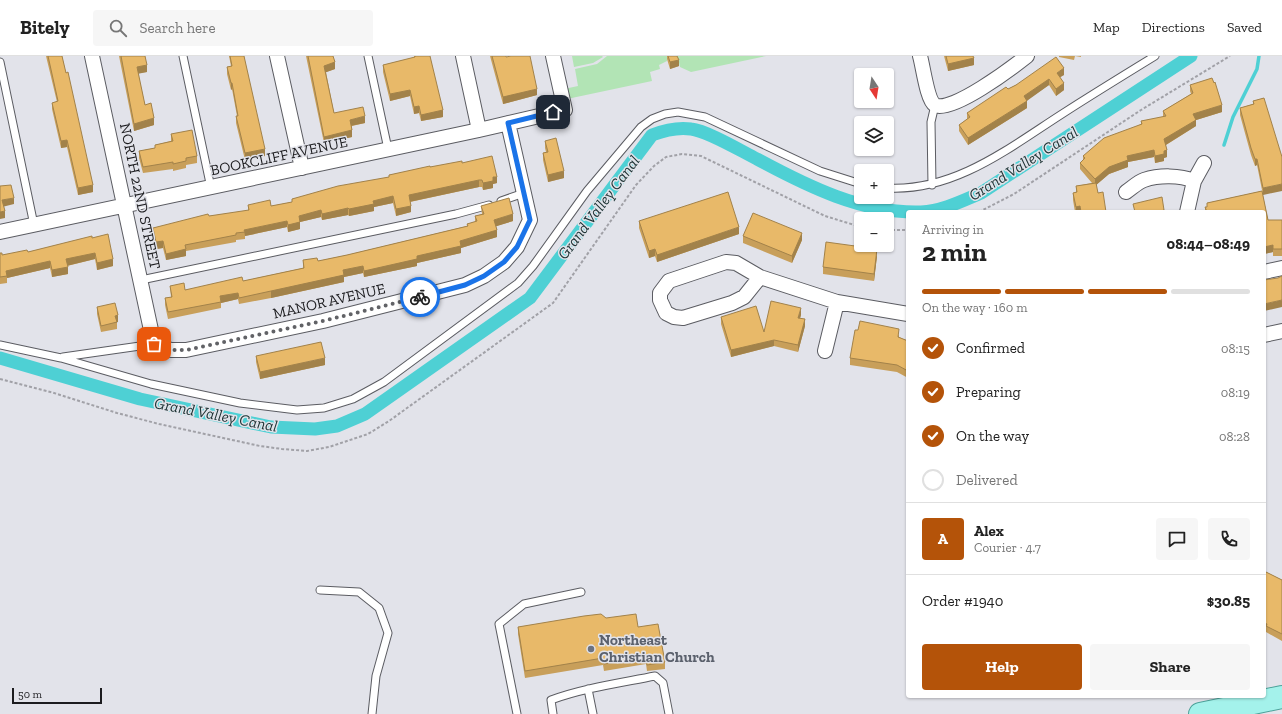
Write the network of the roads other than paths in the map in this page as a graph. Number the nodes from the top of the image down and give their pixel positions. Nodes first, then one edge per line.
1 (92, 56) edge
2 (183, 56) edge
3 (277, 56) edge
4 (368, 56) edge
5 (462, 56) edge
6 (553, 56) edge
7 (920, 56) edge
8 (1027, 56) edge
9 (1155, 56) edge
10 (0, 62) edge
11 (935, 105) junction
12 (508, 123) junction
13 (479, 130) junction
14 (388, 150) junction
15 (1204, 163) dead end
16 (302, 168) junction
17 (1194, 181) junction
18 (854, 182) edge
19 (932, 185) junction
20 (211, 188) junction
21 (894, 188) edge
22 (1126, 192) dead end
23 (524, 193) junction
24 (125, 206) junction
25 (1187, 210) edge
26 (34, 225) junction
27 (0, 232) edge
28 (1282, 268) edge
29 (1266, 272) edge
30 (760, 277) junction
31 (141, 280) junction
32 (837, 302) junction
33 (906, 314) edge
34 (1282, 331) edge
35 (1266, 335) edge
36 (0, 344) edge
37 (154, 344) junction
38 (825, 351) dead end
39 (61, 358) junction
40 (320, 590) dead end
41 (581, 592) dead end
42 (588, 689) junction
43 (1282, 697) edge
44 (372, 714) edge
45 (517, 714) edge
46 (553, 714) edge
47 (593, 714) edge
48 (669, 714) edge
49 (1200, 714) edge

1 - 24 street, NORTH 22ND STREET
2 - 20 lane
3 - 16 street
4 - 14 lane
5 - 13 street
6 - 12 street, BOOKCLIFF AVENUE
7 - 11 street
8 - 11 street
9 - 19 lane
10 - 26 lane
11 - 19 lane
12 - 13 street, BOOKCLIFF AVENUE
12 - 23 street
13 - 14 street, BOOKCLIFF AVENUE
14 - 16 street, BOOKCLIFF AVENUE
15 - 17 street
16 - 20 street, BOOKCLIFF AVENUE
17 - 22 street
17 - 25 street
18 - 39 lane
19 - 21 lane
20 - 24 street, BOOKCLIFF AVENUE
23 - 31 lane
23 - 37 street, MANOR AVENUE
24 - 26 street, BOOKCLIFF AVENUE
24 - 31 street, NORTH 22ND STREET
26 - 27 street, BOOKCLIFF AVENUE
28 - 29 street
30 - 30 street
30 - 32 street
31 - 37 street, NORTH 22ND STREET
32 - 33 street
32 - 38 street
34 - 35 street
36 - 39 lane
37 - 39 lane
40 - 44 lane
41 - 45 lane
42 - 46 lane
42 - 47 lane
42 - 48 lane
43 - 49 main road

